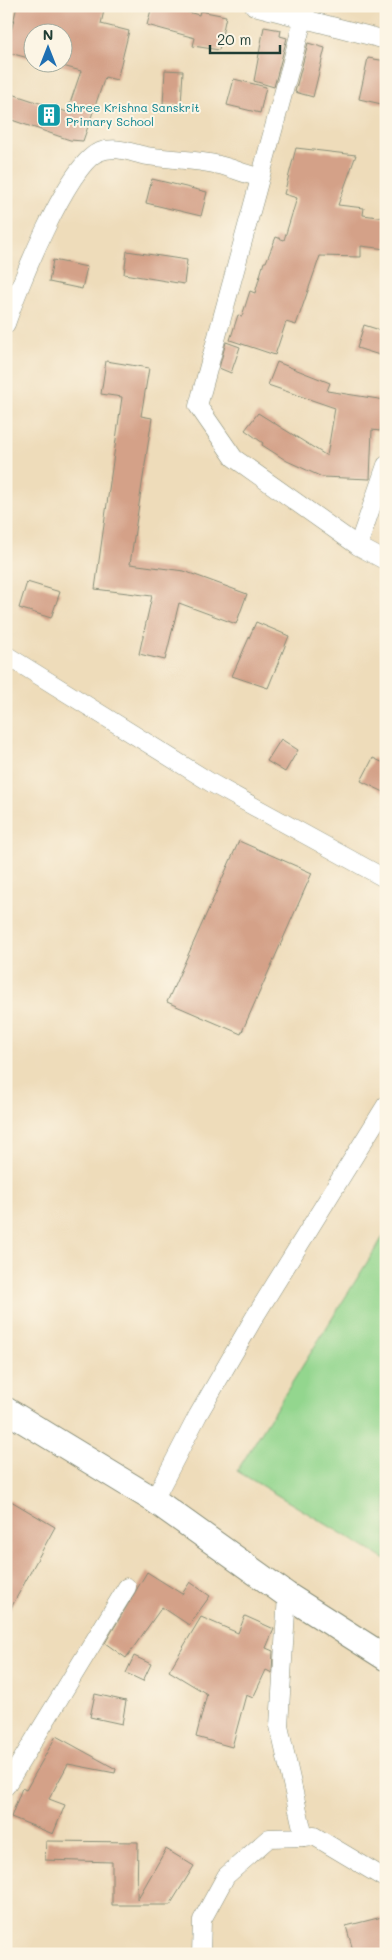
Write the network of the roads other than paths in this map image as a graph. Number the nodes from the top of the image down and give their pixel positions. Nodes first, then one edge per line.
1 (254, 6) edge
2 (305, 13) edge
3 (386, 40) edge
4 (259, 177) junction
5 (6, 324) edge
6 (386, 465) edge
7 (358, 546) junction
8 (386, 561) edge
9 (6, 655) edge
10 (386, 879) edge
11 (386, 1105) edge
12 (6, 1410) edge
13 (154, 1500) junction
14 (127, 1587) dead end
15 (287, 1595) junction
16 (386, 1658) edge
17 (6, 1786) edge
18 (304, 1837) junction
19 (386, 1879) edge
20 (201, 1954) edge

1 - 2 street
2 - 3 street
2 - 4 street
4 - 5 street
4 - 7 street
6 - 7 street
7 - 8 street
9 - 10 street
11 - 13 street
12 - 13 street
13 - 15 street
14 - 17 street
15 - 16 street
15 - 18 street
18 - 19 street
18 - 20 street

